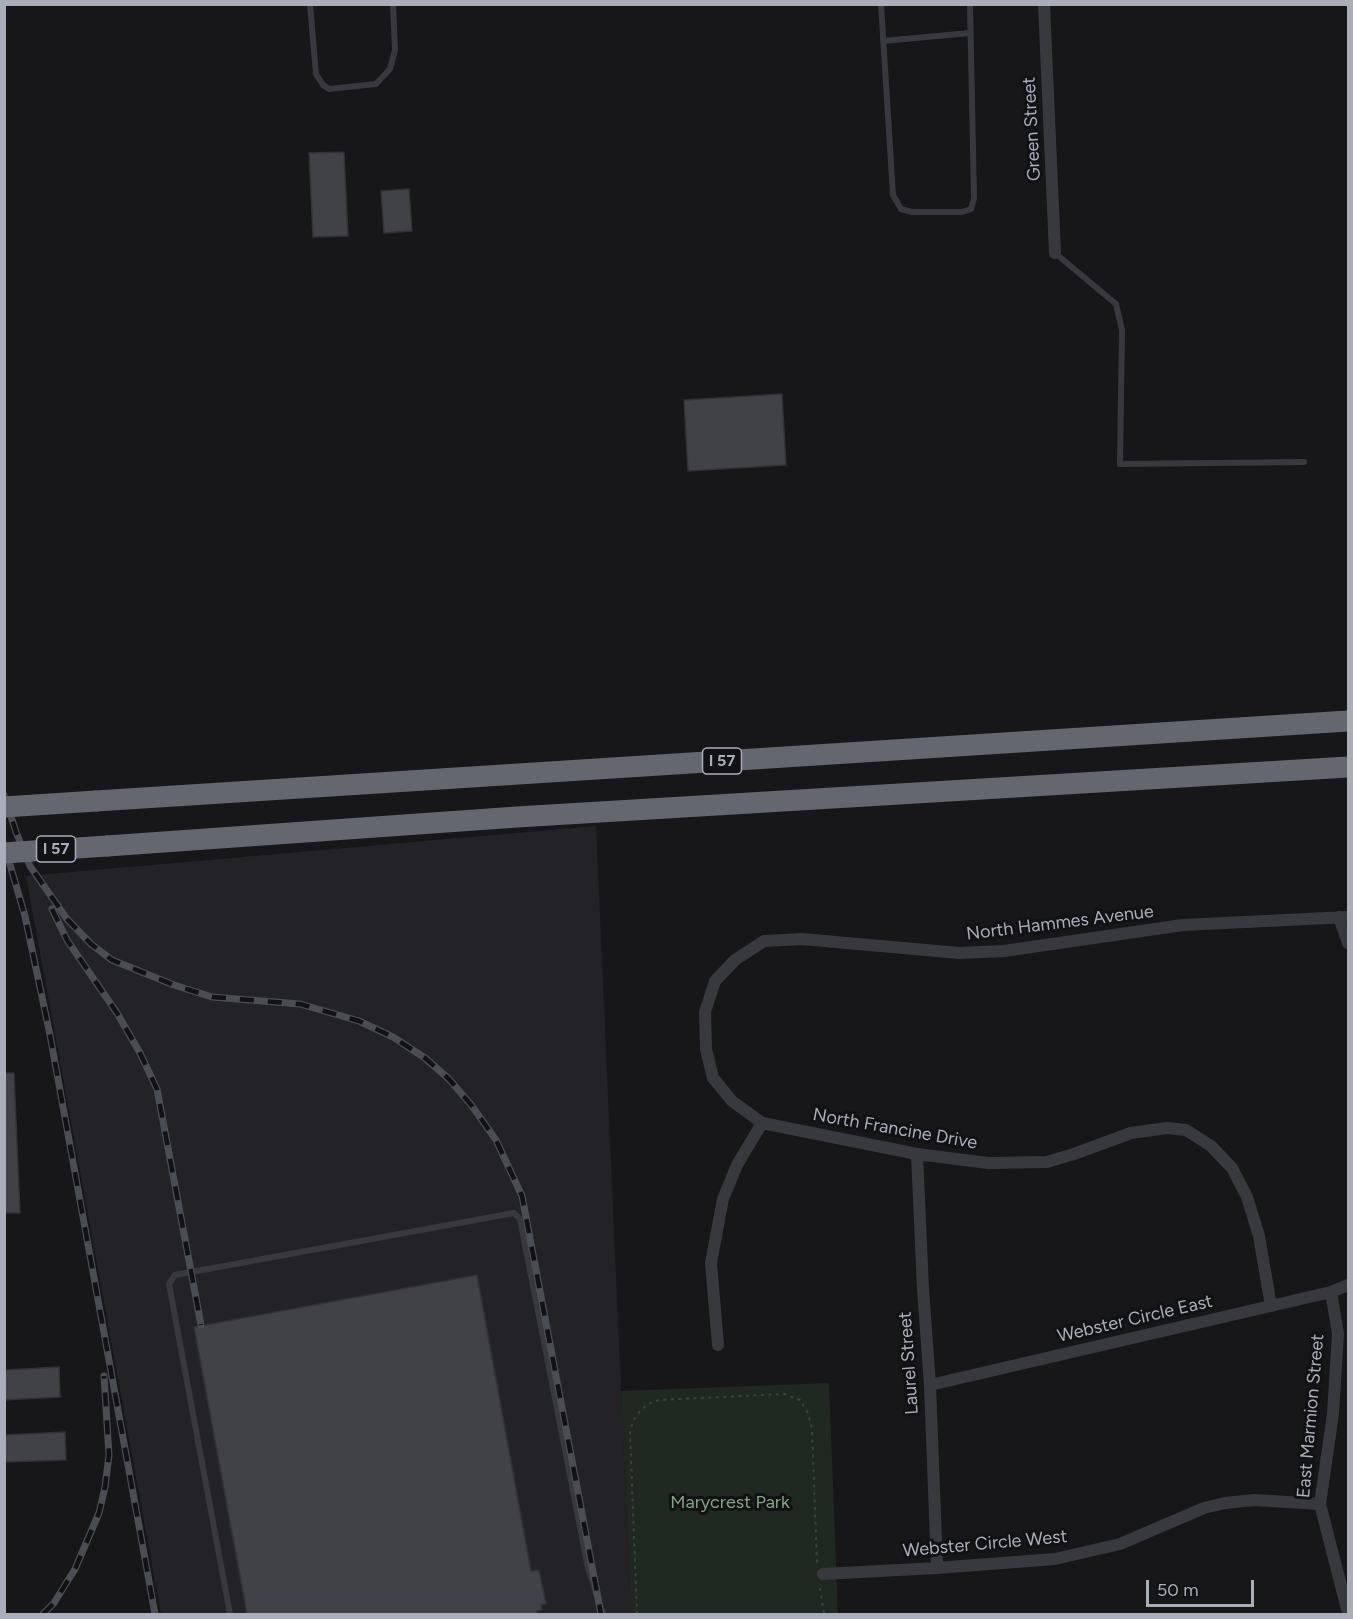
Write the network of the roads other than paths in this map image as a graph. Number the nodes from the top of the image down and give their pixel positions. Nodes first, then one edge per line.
1 (310, 4) edge
2 (393, 4) edge
3 (881, 4) edge
4 (970, 4) edge
5 (1044, 4) edge
6 (970, 33) junction
7 (884, 41) junction
8 (1055, 253) joint
9 (1304, 462) dead end
10 (1348, 721) edge
11 (1348, 767) edge
12 (4, 807) edge
13 (4, 853) edge
14 (1344, 917) edge
15 (1348, 943) edge
16 (705, 1012) joint
17 (762, 1123) junction
18 (917, 1155) junction
19 (1348, 1286) edge
20 (1331, 1292) junction
21 (1271, 1306) junction
22 (718, 1345) dead end
23 (930, 1385) junction
24 (1320, 1504) junction
25 (937, 1568) junction
26 (820, 1574) road end
27 (1348, 1613) edge
28 (230, 1614) edge
29 (603, 1614) edge

1 - 2 lane
3 - 7 lane
4 - 6 lane
5 - 8 street, Green Street
6 - 7 lane
6 - 7 lane
8 - 9 lane
10 - 12 highway, I 57, bridge
11 - 13 highway, I 57, bridge
14 - 15 street
14 - 16 street, North Hammes Avenue
16 - 17 street, North Francine Drive
17 - 18 street, North Francine Drive
17 - 22 street
18 - 21 street, North Francine Drive
18 - 23 street, Laurel Street
19 - 20 street, Webster Circle East
20 - 21 street, Webster Circle East
20 - 24 street, East Marmion Street
21 - 23 street, Webster Circle East
23 - 25 street, Laurel Street
24 - 25 street, Webster Circle West
24 - 27 street, East Marmion Street
25 - 26 street, Webster Circle West
28 - 29 lane

